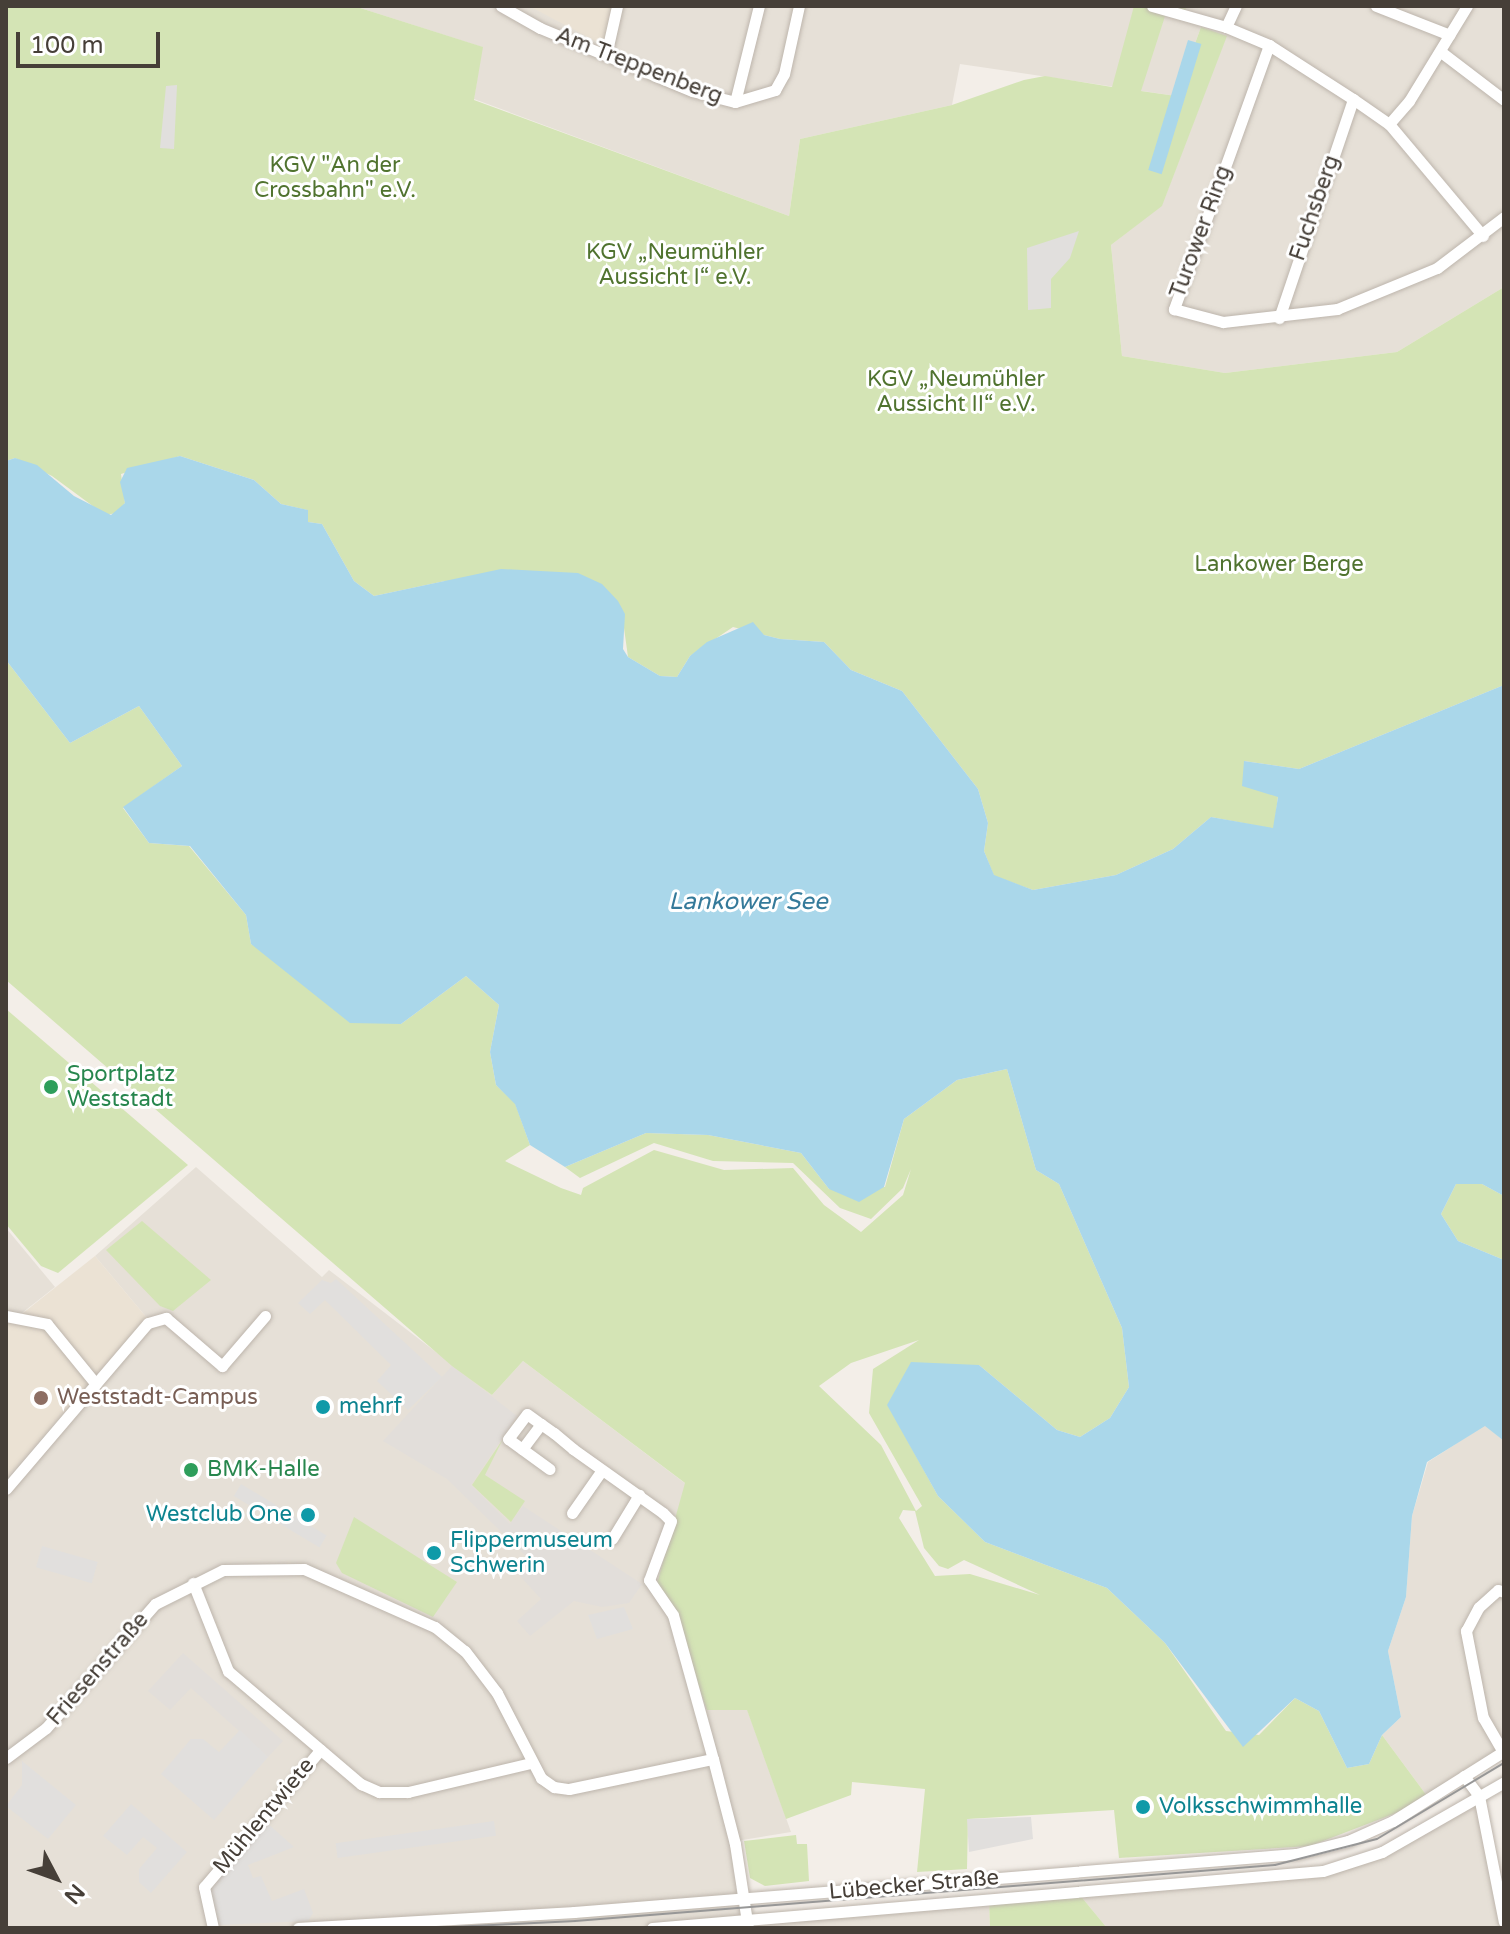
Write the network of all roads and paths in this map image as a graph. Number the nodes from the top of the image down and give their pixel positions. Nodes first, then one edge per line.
1 (501, 6) edge
2 (617, 6) edge
3 (759, 6) edge
4 (799, 6) edge
5 (1152, 6) edge
6 (1236, 6) edge
7 (1376, 6) edge
8 (1467, 6) edge
9 (1167, 8) edge
10 (1226, 27) junction
11 (1450, 35) junction
12 (1269, 45) junction
13 (1441, 52) junction
14 (606, 55) junction
15 (1353, 99) junction
16 (1504, 100) edge
17 (735, 102) junction
18 (1389, 124) junction
19 (1504, 217) edge
20 (1483, 236) junction
21 (1279, 318) junction
22 (6, 1316) edge
23 (265, 1316) dead end
24 (96, 1384) junction
25 (541, 1424) junction
26 (522, 1449) junction
27 (550, 1469) dead end
28 (602, 1470) junction
29 (6, 1489) edge
30 (639, 1495) junction
31 (572, 1513) dead end
32 (612, 1539) dead end
33 (193, 1583) junction
34 (1504, 1592) edge
35 (320, 1750) junction
36 (1503, 1752) edge
37 (6, 1758) edge
38 (713, 1759) junction
39 (531, 1763) junction
40 (1464, 1776) junction
41 (1504, 1782) edge
42 (1479, 1796) junction
43 (743, 1898) junction
44 (1504, 1922) edge
45 (747, 1924) edge
46 (213, 1928) edge
47 (298, 1928) edge
48 (652, 1928) edge

1 - 14 street, Am Treppenberg
2 - 14 street
3 - 17 street
4 - 17 street
5 - 9 street
6 - 10 street
7 - 11 street
8 - 11 street
9 - 10 street
10 - 12 street
11 - 13 street
12 - 15 street
12 - 21 street, Turower Ring
13 - 16 street
13 - 18 street
14 - 17 street, Am Treppenberg
15 - 18 street
15 - 21 street, Fuchsberg
18 - 20 street
19 - 20 street, Turower Ring
20 - 21 street, Turower Ring
22 - 24 street
23 - 24 street
24 - 29 street
25 - 26 street
25 - 26 street
25 - 28 street
26 - 27 street
28 - 30 street
28 - 31 street
30 - 32 street
30 - 38 street
33 - 35 street
33 - 37 street, Friesenstraße
33 - 39 street, Friesenstraße
34 - 36 street
35 - 39 street
35 - 46 street, Mühlentwiete
36 - 40 street, Lübecker Straße
38 - 39 street, Friesenstraße
38 - 43 street
40 - 42 street
40 - 43 street, Lübecker Straße
41 - 42 street, Lübecker Straße
42 - 44 street
42 - 45 street, Lübecker Straße
43 - 45 street
43 - 47 street, Lübecker Straße
45 - 48 street, Lübecker Straße

